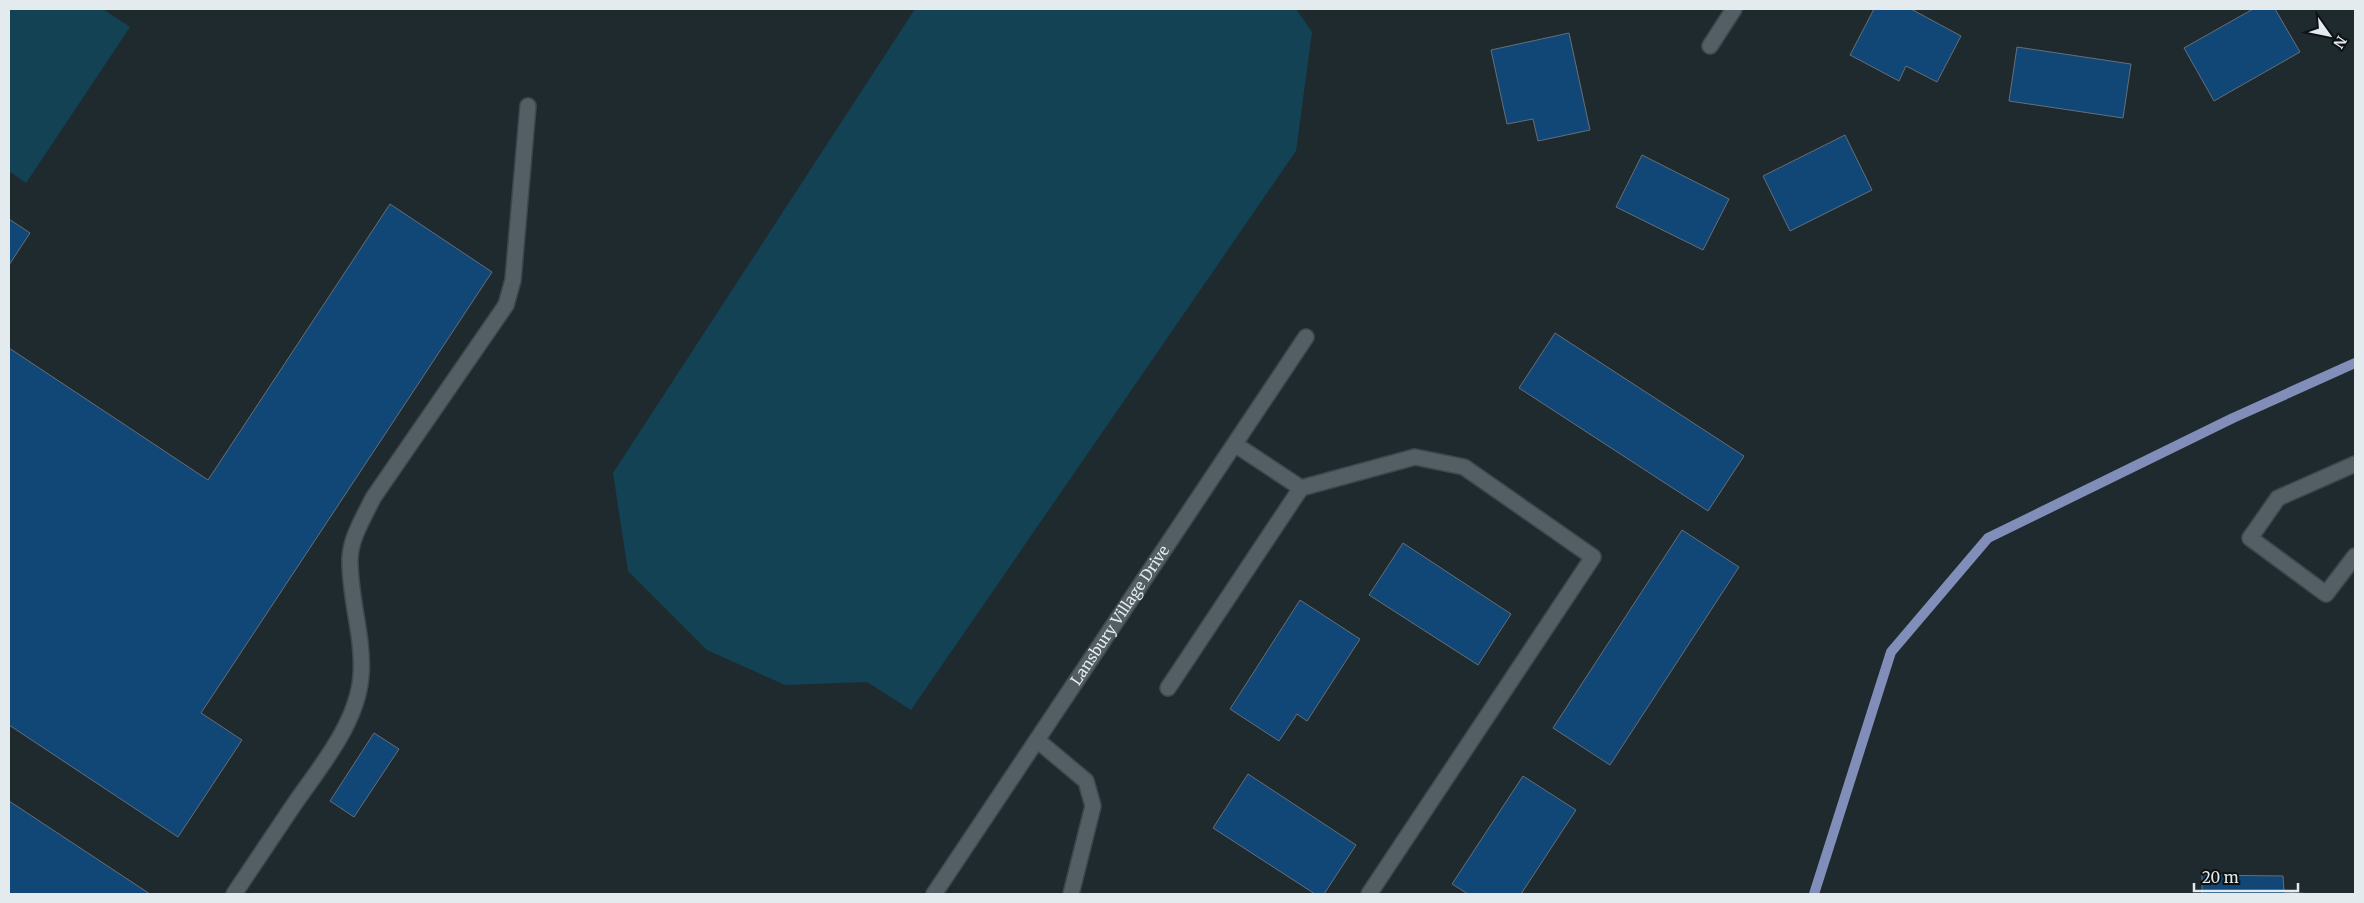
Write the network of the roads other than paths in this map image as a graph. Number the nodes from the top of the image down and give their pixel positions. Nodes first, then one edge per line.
1 (1734, 9) edge
2 (1710, 46) dead end
3 (528, 106) dead end
4 (1306, 337) dead end
5 (1236, 445) junction
6 (2355, 464) edge
7 (1300, 488) junction
8 (2355, 556) edge
9 (1168, 688) dead end
10 (1037, 740) junction
11 (234, 894) edge
12 (934, 894) edge
13 (1071, 894) edge
14 (1369, 894) edge

1 - 2 street
3 - 11 street
4 - 5 street, Lansbury Village Drive
5 - 7 street
5 - 10 street, Lansbury Village Drive
6 - 8 street
7 - 9 street
7 - 14 street
10 - 12 street, Lansbury Village Drive
10 - 13 street

